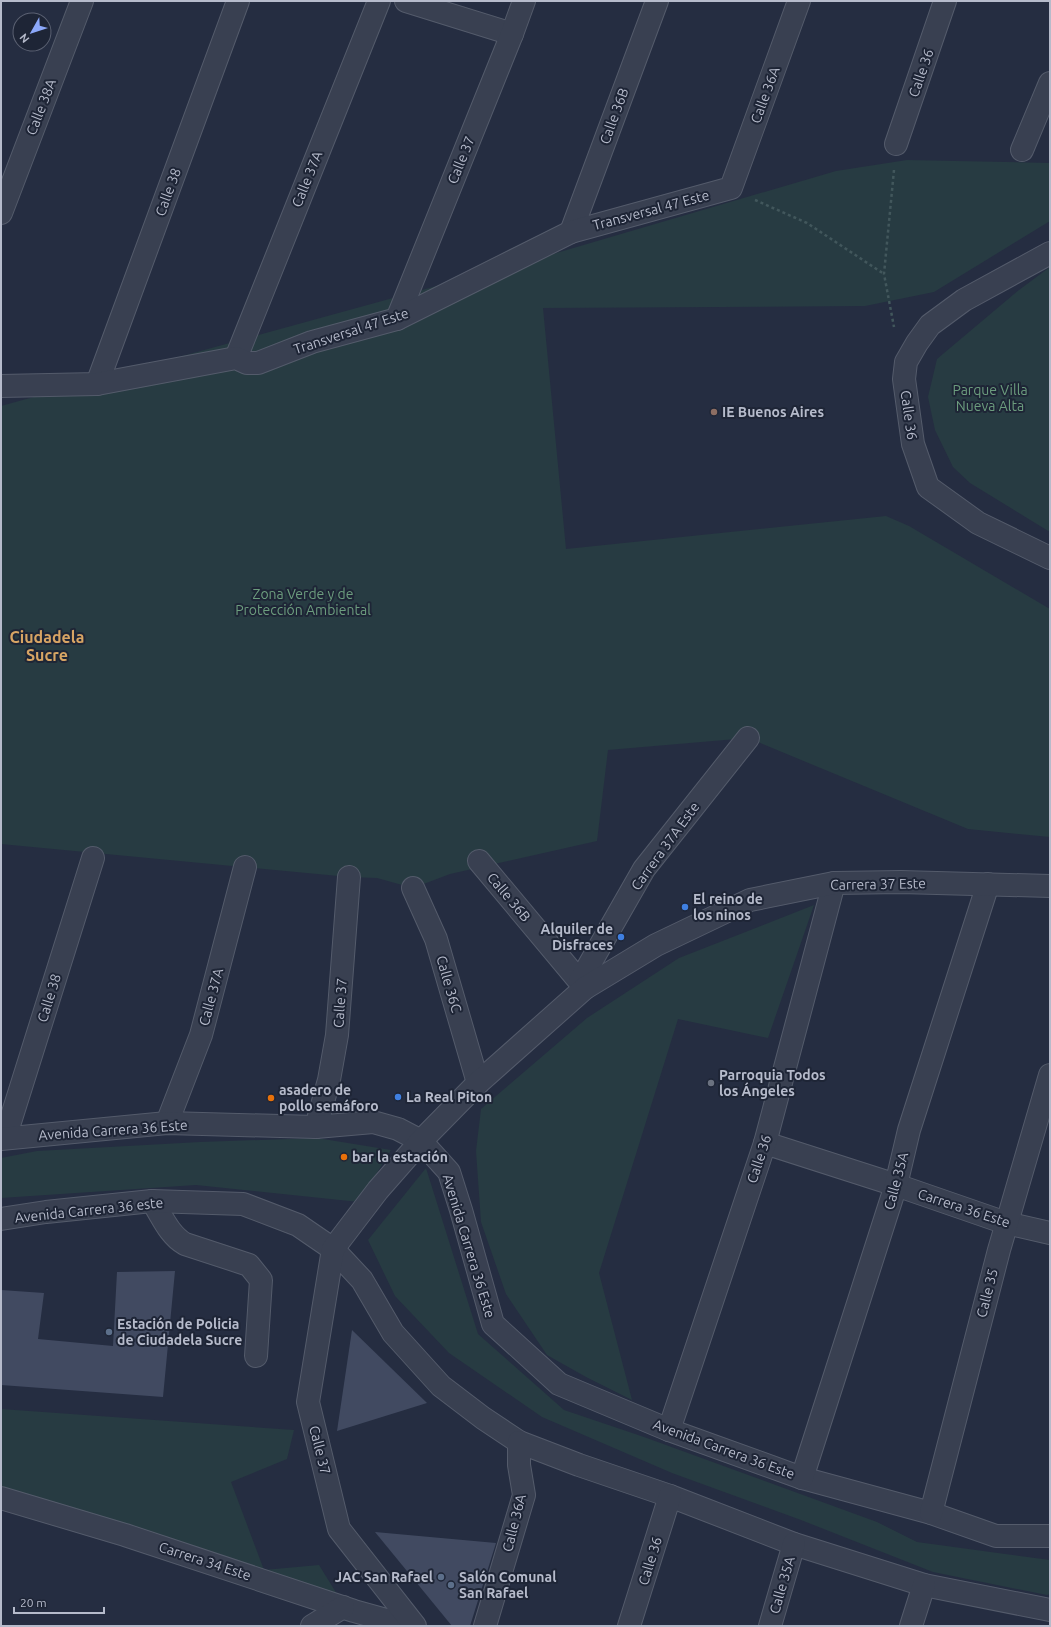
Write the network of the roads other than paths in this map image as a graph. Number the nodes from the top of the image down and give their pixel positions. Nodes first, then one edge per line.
1 (82, 1) edge
2 (238, 1) edge
3 (379, 1) edge
4 (406, 1) edge
5 (524, 1) edge
6 (657, 1) edge
7 (799, 1) edge
8 (945, 1) edge
9 (512, 34) junction
10 (1050, 83) edge
11 (896, 144) road end
12 (1022, 150) dead end
13 (731, 188) joint
14 (1, 213) edge
15 (571, 232) junction
16 (1050, 253) edge
17 (397, 318) junction
18 (236, 358) junction
19 (98, 384) junction
20 (1, 386) edge
21 (1050, 558) edge
22 (748, 738) dead end
23 (93, 858) dead end
24 (479, 862) dead end
25 (245, 866) dead end
26 (349, 877) dead end
27 (834, 883) junction
28 (988, 884) junction
29 (1050, 886) edge
30 (412, 888) dead end
31 (582, 984) junction
32 (1050, 1075) edge
33 (478, 1083) junction
34 (167, 1124) junction
35 (316, 1127) junction
36 (3, 1138) edge
37 (421, 1141) junction
38 (765, 1143) junction
39 (896, 1185) junction
40 (152, 1201) junction
41 (1, 1219) edge
42 (1006, 1223) junction
43 (1050, 1233) edge
44 (333, 1249) junction
45 (256, 1356) dead end
46 (669, 1430) junction
47 (519, 1442) junction
48 (802, 1478) junction
49 (670, 1496) junction
50 (1, 1498) edge
51 (931, 1513) junction
52 (1050, 1536) edge
53 (794, 1544) junction
54 (924, 1585) junction
55 (1050, 1610) edge
56 (349, 1614) edge
57 (312, 1626) edge
58 (408, 1626) edge
59 (415, 1626) edge
60 (485, 1626) edge
61 (629, 1626) edge
62 (770, 1626) edge
63 (911, 1626) edge

1 - 14 street, Calle 38A
2 - 19 street, Calle 38
3 - 18 street, Calle 37A
4 - 9 street
5 - 9 street, Calle 37
6 - 15 street, Calle 36B
7 - 13 street, Calle 36A
8 - 11 street, Calle 36
9 - 17 street, Calle 37
10 - 12 street
13 - 15 street, Transversal 47 Este
15 - 17 street, Transversal 47 Este
16 - 21 street, Calle 36
17 - 18 street, Transversal 47 Este
18 - 19 street, Transversal 47 Este
19 - 20 street, Transversal 47 Este
22 - 31 street, Carrera 37A Este
23 - 36 street, Calle 38
24 - 31 street, Calle 36B
25 - 34 street, Calle 37A
26 - 35 street, Calle 37
27 - 28 street, Carrera 37 Este
27 - 31 street, Carrera 37 Este
27 - 38 street, Calle 36
28 - 29 street, Carrera 37 Este
28 - 39 street, Calle 35A
30 - 33 street, Calle 36C
31 - 33 street
32 - 42 street, Calle 35
33 - 37 street
34 - 35 street, Avenida Carrera 36 Este
34 - 36 street, Avenida Carrera 36 Este
35 - 37 street, Avenida Carrera 36 Este
37 - 44 street
37 - 46 street, Avenida Carrera 36 Este
38 - 39 street, Carrera 36 Este
38 - 46 street, Calle 36
39 - 42 street, Carrera 36 Este
39 - 48 street, Calle 35A
40 - 41 street, Avenida Carrera 36 este
40 - 44 street, Avenida Carrera 36 este
40 - 45 street
42 - 43 street, Carrera 36 Este
42 - 51 street, Calle 35
44 - 47 street
44 - 59 street, Calle 37
46 - 48 street, Avenida Carrera 36 Este
47 - 49 street
47 - 60 street, Calle 36A
48 - 51 street, Avenida Carrera 36 Este
49 - 53 street
49 - 61 street, Calle 36
50 - 56 street, Carrera 34 Este
51 - 52 street, Avenida Carrera 36 Este
53 - 54 street
53 - 62 street, Calle 35A
54 - 55 street
54 - 63 street
56 - 57 street
56 - 58 street, Carrera 34 Este

